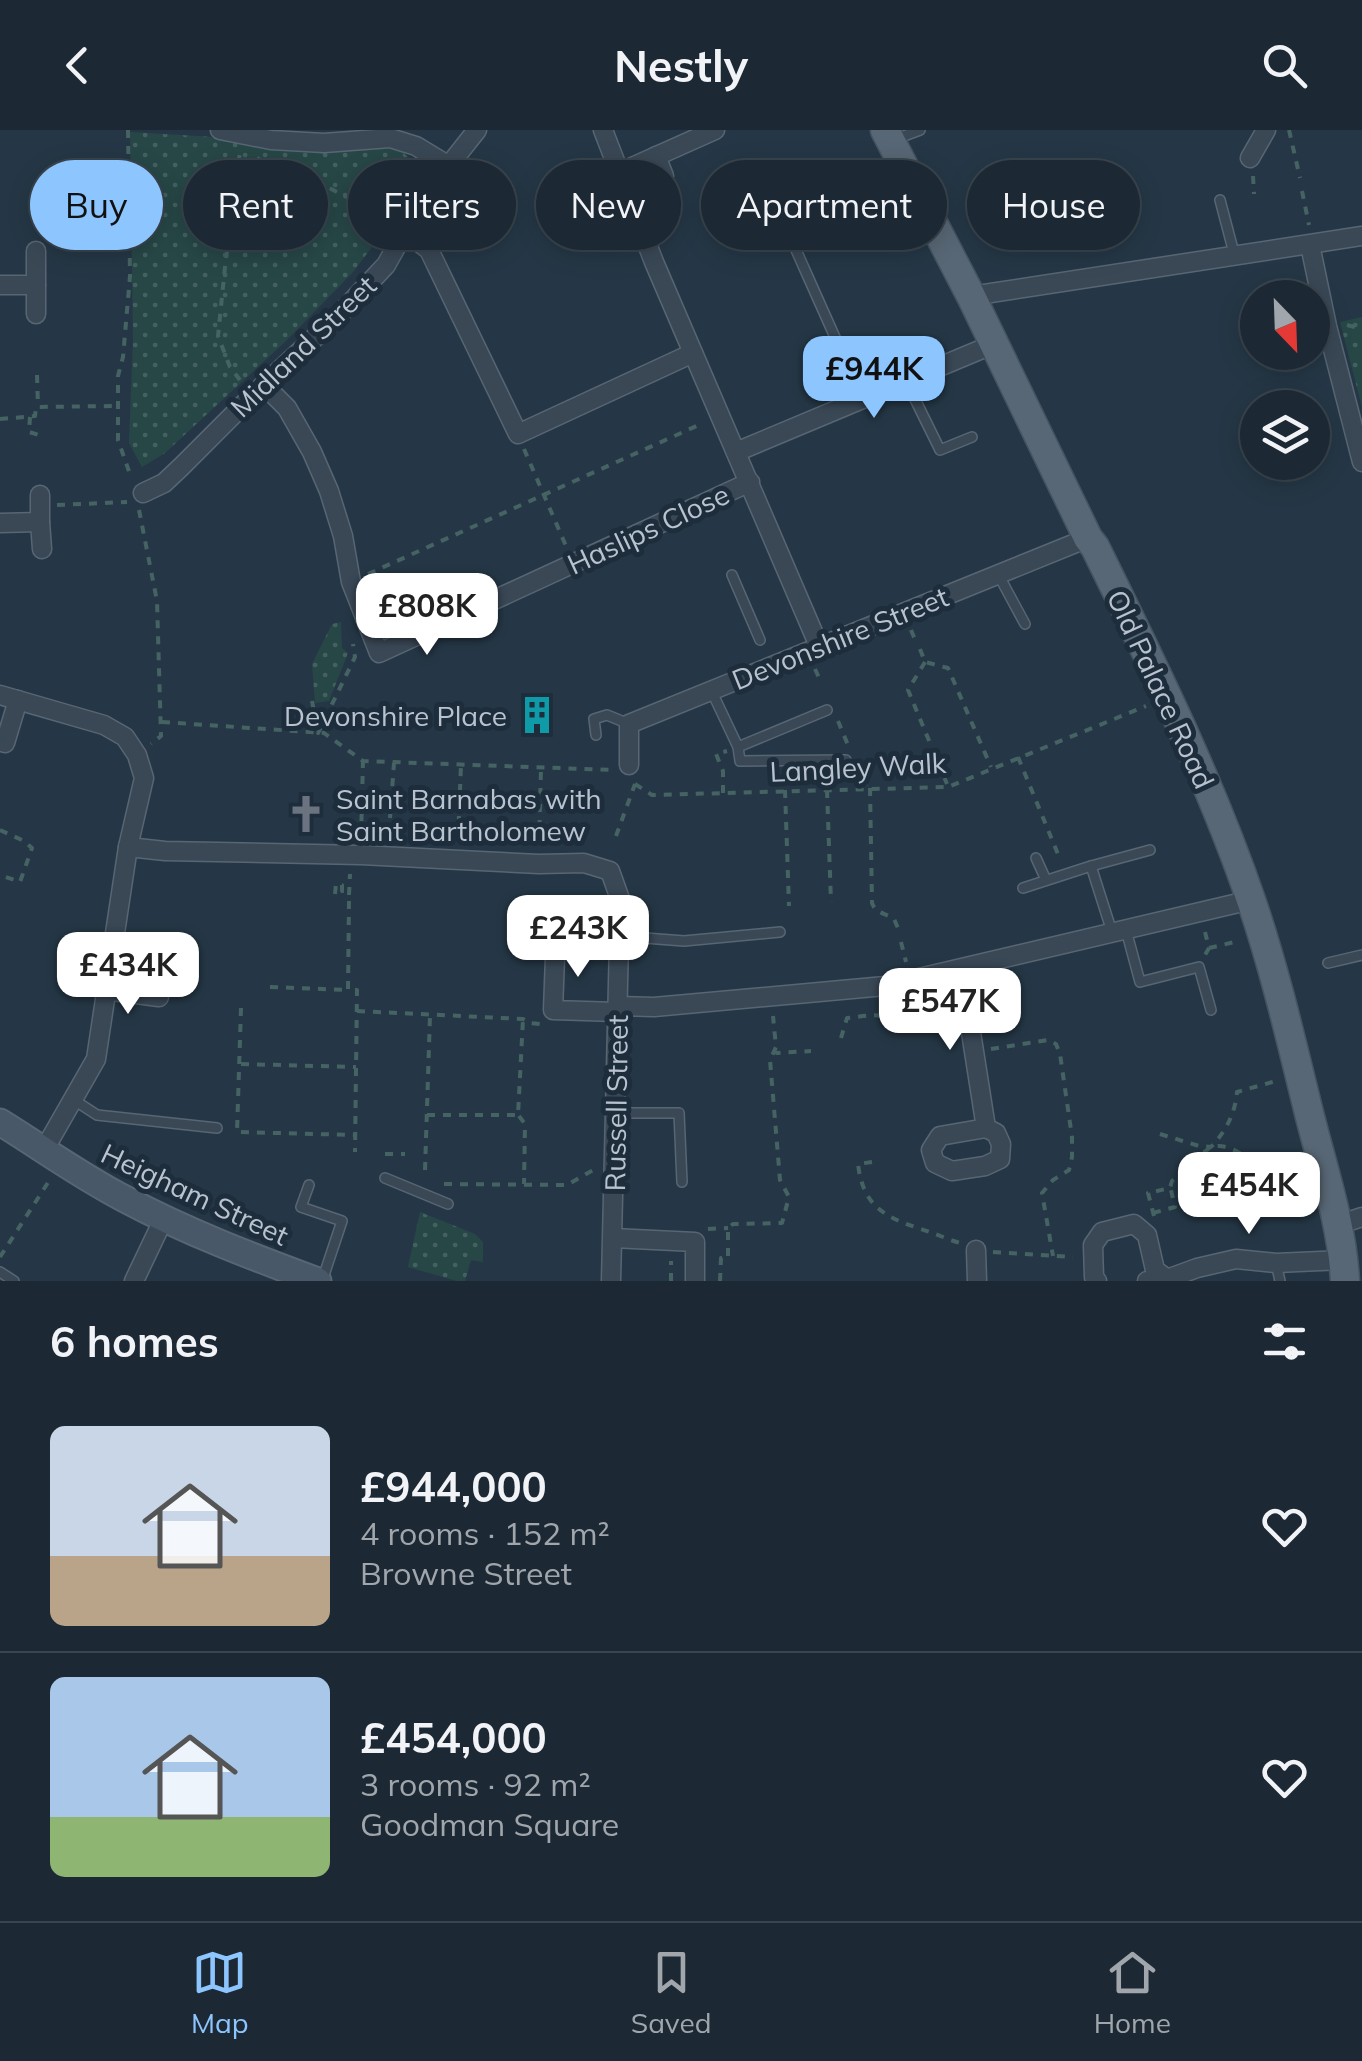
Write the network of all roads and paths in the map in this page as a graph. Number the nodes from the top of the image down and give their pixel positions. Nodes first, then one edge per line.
1 (128, 130) edge
2 (220, 130) edge
3 (477, 130) edge
4 (603, 130) edge
5 (716, 130) edge
6 (920, 130) edge
7 (1289, 130) edge
8 (692, 135) edge
9 (888, 135) edge
10 (1256, 135) edge
11 (240, 137) edge
12 (656, 156) junction
13 (439, 160) edge
14 (454, 160) edge
15 (647, 160) edge
16 (658, 160) edge
17 (901, 160) edge
18 (1251, 165) joint
19 (1300, 178) dead end
20 (1302, 191) dead end
21 (1254, 194) dead end
22 (348, 198) edge
23 (1220, 200) dead end
24 (1362, 236) edge
25 (1310, 245) junction
26 (947, 249) edge
27 (395, 250) edge
28 (429, 250) edge
29 (796, 250) edge
30 (36, 251) dead end
31 (1235, 256) junction
32 (0, 285) edge
33 (36, 285) junction
34 (971, 296) junction
35 (36, 314) dead end
36 (994, 344) junction
37 (693, 353) junction
38 (37, 375) dead end
39 (906, 381) junction
40 (258, 390) junction
41 (863, 400) junction
42 (118, 406) junction
43 (38, 407) junction
44 (30, 416) junction
45 (720, 416) junction
46 (0, 419) edge
47 (518, 434) junction
48 (39, 435) dead end
49 (972, 436) dead end
50 (736, 452) junction
51 (1362, 462) edge
52 (750, 482) junction
53 (138, 493) junction
54 (544, 497) junction
55 (40, 507) junction
56 (0, 523) edge
57 (1088, 538) junction
58 (42, 549) dead end
59 (574, 564) junction
60 (732, 574) dead end
61 (998, 574) junction
62 (351, 582) junction
63 (1024, 624) dead end
64 (352, 638) dead end
65 (760, 640) dead end
66 (819, 646) junction
67 (920, 649) dead end
68 (925, 662) junction
69 (711, 690) junction
70 (1169, 696) junction
71 (9, 698) edge
72 (312, 701) dead end
73 (827, 710) dead end
74 (162, 722) junction
75 (838, 722) dead end
76 (630, 724) junction
77 (318, 733) junction
78 (596, 735) dead end
79 (6, 743) dead end
80 (738, 747) junction
81 (138, 755) junction
82 (1018, 757) junction
83 (846, 760) dead end
84 (363, 761) junction
85 (394, 763) junction
86 (461, 765) junction
87 (622, 767) joint
88 (991, 768) junction
89 (541, 769) junction
90 (635, 784) dead end
91 (948, 787) junction
92 (868, 788) junction
93 (785, 790) junction
94 (827, 790) junction
95 (652, 795) dead end
96 (360, 804) junction
97 (391, 804) junction
98 (390, 818) dead end
99 (0, 830) edge
100 (616, 836) dead end
101 (128, 847) junction
102 (1150, 850) dead end
103 (361, 856) junction
104 (1036, 858) dead end
105 (458, 860) junction
106 (539, 864) junction
107 (1091, 866) junction
108 (1066, 874) junction
109 (0, 876) edge
110 (1046, 880) junction
111 (1023, 888) dead end
112 (350, 892) dead end
113 (335, 894) dead end
114 (1251, 900) junction
115 (349, 901) dead end
116 (831, 902) dead end
117 (790, 906) dead end
118 (1199, 913) junction
119 (898, 928) dead end
120 (556, 931) dead end
121 (1119, 931) junction
122 (780, 932) dead end
123 (1262, 934) junction
124 (619, 936) junction
125 (1210, 948) junction
126 (1362, 954) edge
127 (1328, 963) dead end
128 (1199, 968) junction
129 (956, 970) junction
130 (270, 987) dead end
131 (105, 990) junction
132 (348, 990) junction
133 (772, 996) junction
134 (159, 997) dead end
135 (240, 1008) dead end
136 (617, 1009) junction
137 (1211, 1010) dead end
138 (356, 1011) junction
139 (430, 1015) junction
140 (523, 1020) junction
141 (547, 1024) dead end
142 (902, 1024) dead end
143 (841, 1038) dead end
144 (810, 1051) dead end
145 (772, 1052) junction
146 (974, 1052) junction
147 (240, 1064) junction
148 (356, 1067) junction
149 (1300, 1075) junction
150 (74, 1100) junction
151 (616, 1113) junction
152 (427, 1115) junction
153 (518, 1115) junction
154 (0, 1122) edge
155 (217, 1128) dead end
156 (986, 1128) dead end
157 (1160, 1134) dead end
158 (355, 1136) junction
159 (1210, 1147) junction
160 (355, 1152) dead end
161 (1320, 1153) junction
162 (385, 1154) dead end
163 (405, 1154) dead end
164 (415, 1154) dead end
165 (426, 1154) junction
166 (53, 1156) junction
167 (872, 1162) dead end
168 (614, 1168) junction
169 (426, 1170) dead end
170 (385, 1178) dead end
171 (682, 1182) dead end
172 (434, 1184) dead end
173 (524, 1184) junction
174 (309, 1185) dead end
175 (1170, 1188) junction
176 (448, 1204) dead end
177 (1153, 1212) junction
178 (164, 1218) junction
179 (1350, 1221) edge
180 (1142, 1231) junction
181 (613, 1238) junction
182 (976, 1250) junction
183 (1052, 1256) junction
184 (0, 1257) edge
185 (1093, 1257) junction
186 (1344, 1270) edge
187 (0, 1272) edge
188 (1278, 1272) edge
189 (1167, 1279) edge
190 (14, 1281) edge
191 (134, 1281) edge
192 (320, 1281) edge
193 (611, 1281) edge
194 (695, 1281) edge
195 (720, 1281) edge
196 (977, 1281) edge
197 (1097, 1281) edge
198 (1147, 1281) edge

1 - 42 path
2 - 11 street
3 - 14 street, Midland Street
4 - 37 street
5 - 8 street
6 - 9 lane
7 - 19 path
8 - 12 street
9 - 17 main road, Old Palace Road
10 - 18 street
11 - 13 street
11 - 22 path
11 - 40 path
12 - 15 street
12 - 16 street
18 - 21 path
20 - 25 path
23 - 31 lane
24 - 25 street
25 - 31 street
25 - 51 street
26 - 34 main road, Old Palace Road
27 - 40 street, Midland Street
28 - 47 street
29 - 41 lane
30 - 33 street
31 - 34 street
32 - 33 street
33 - 35 street
34 - 36 main road, Old Palace Road
36 - 39 street
36 - 57 main road, Old Palace Road
37 - 45 street
37 - 47 street
38 - 43 path
39 - 41 street
39 - 49 lane
40 - 53 street, Midland Street
40 - 62 street, Haslips Close
41 - 50 street
42 - 43 path
42 - 53 path
43 - 44 path
44 - 46 path
44 - 48 path
45 - 50 street
45 - 54 path
47 - 54 path
50 - 52 street
52 - 59 street, Haslips Close
52 - 66 street
53 - 55 path
53 - 74 path
54 - 59 path
54 - 62 path
55 - 56 street
55 - 58 street
57 - 61 street, Devonshire Street
57 - 70 main road, Old Palace Road
59 - 62 street, Haslips Close
60 - 65 lane
61 - 63 lane
61 - 66 street, Devonshire Street
64 - 77 path
66 - 69 street, Devonshire Street
67 - 68 path
68 - 88 path
68 - 91 path
69 - 76 street, Devonshire Street
69 - 80 lane
70 - 82 path, Langley Walk
70 - 114 main road, Old Palace Road
71 - 79 street
71 - 81 street
72 - 77 path
73 - 80 lane
74 - 77 path
74 - 81 path
75 - 92 path
76 - 78 lane
76 - 87 street
77 - 84 path
80 - 83 lane
81 - 101 street
82 - 88 path, Langley Walk
82 - 108 path
84 - 85 path
84 - 96 path
85 - 86 path
85 - 97 path
86 - 89 path
86 - 105 path
87 - 89 path
88 - 91 path, Langley Walk
89 - 106 path
90 - 100 path
91 - 92 path, Langley Walk
92 - 94 path, Langley Walk
92 - 119 path
93 - 94 path, Langley Walk
93 - 95 path, Langley Walk
93 - 117 path
94 - 116 path
96 - 97 path
96 - 103 path
97 - 98 path
99 - 109 path
101 - 103 street, Russell Street
101 - 131 street
102 - 107 lane
103 - 105 street, Russell Street
104 - 110 lane
105 - 106 street, Russell Street
106 - 124 street, Russell Street
107 - 108 lane
107 - 121 lane
108 - 110 lane
110 - 111 lane
112 - 113 path
114 - 118 street
114 - 123 main road, Old Palace Road
115 - 132 path
118 - 121 street
118 - 125 path
120 - 136 street
121 - 128 lane
121 - 129 street
122 - 124 lane
123 - 125 path
123 - 149 main road, Old Palace Road
124 - 136 street, Russell Street
125 - 128 path
126 - 127 lane
128 - 137 lane
129 - 133 street
129 - 146 street
130 - 132 path
131 - 134 street
131 - 150 street
132 - 138 path
133 - 136 street
133 - 145 path
135 - 147 path
136 - 151 street, Russell Street
138 - 139 path
138 - 148 path
139 - 140 path
139 - 152 path
140 - 141 path
140 - 153 path
142 - 143 path
144 - 145 path
145 - 195 path
146 - 156 street
146 - 183 path
147 - 148 path
147 - 158 path
148 - 158 path
149 - 159 path
149 - 161 main road, Old Palace Road
150 - 155 lane
150 - 166 street
151 - 168 street, Russell Street
151 - 171 lane
152 - 153 path
152 - 165 path
153 - 173 path
154 - 166 street, Heigham Street
157 - 159 path
158 - 160 path
159 - 161 path
159 - 175 path
161 - 179 main road, Old Palace Road
162 - 163 path
164 - 165 path
165 - 169 path
166 - 178 street, Heigham Street
166 - 184 path
167 - 182 path
168 - 173 path
168 - 181 street, Russell Street
170 - 176 lane
172 - 173 path
174 - 192 lane
175 - 177 path
175 - 177 path
177 - 180 path
178 - 191 street
178 - 192 street, Heigham Street
179 - 186 main road, Old Palace Road
180 - 185 street
180 - 189 street
181 - 193 street, Russell Street
181 - 194 street
182 - 183 path
182 - 196 street
183 - 185 path
185 - 197 street
186 - 188 street
187 - 190 lane
188 - 189 street
189 - 198 street

